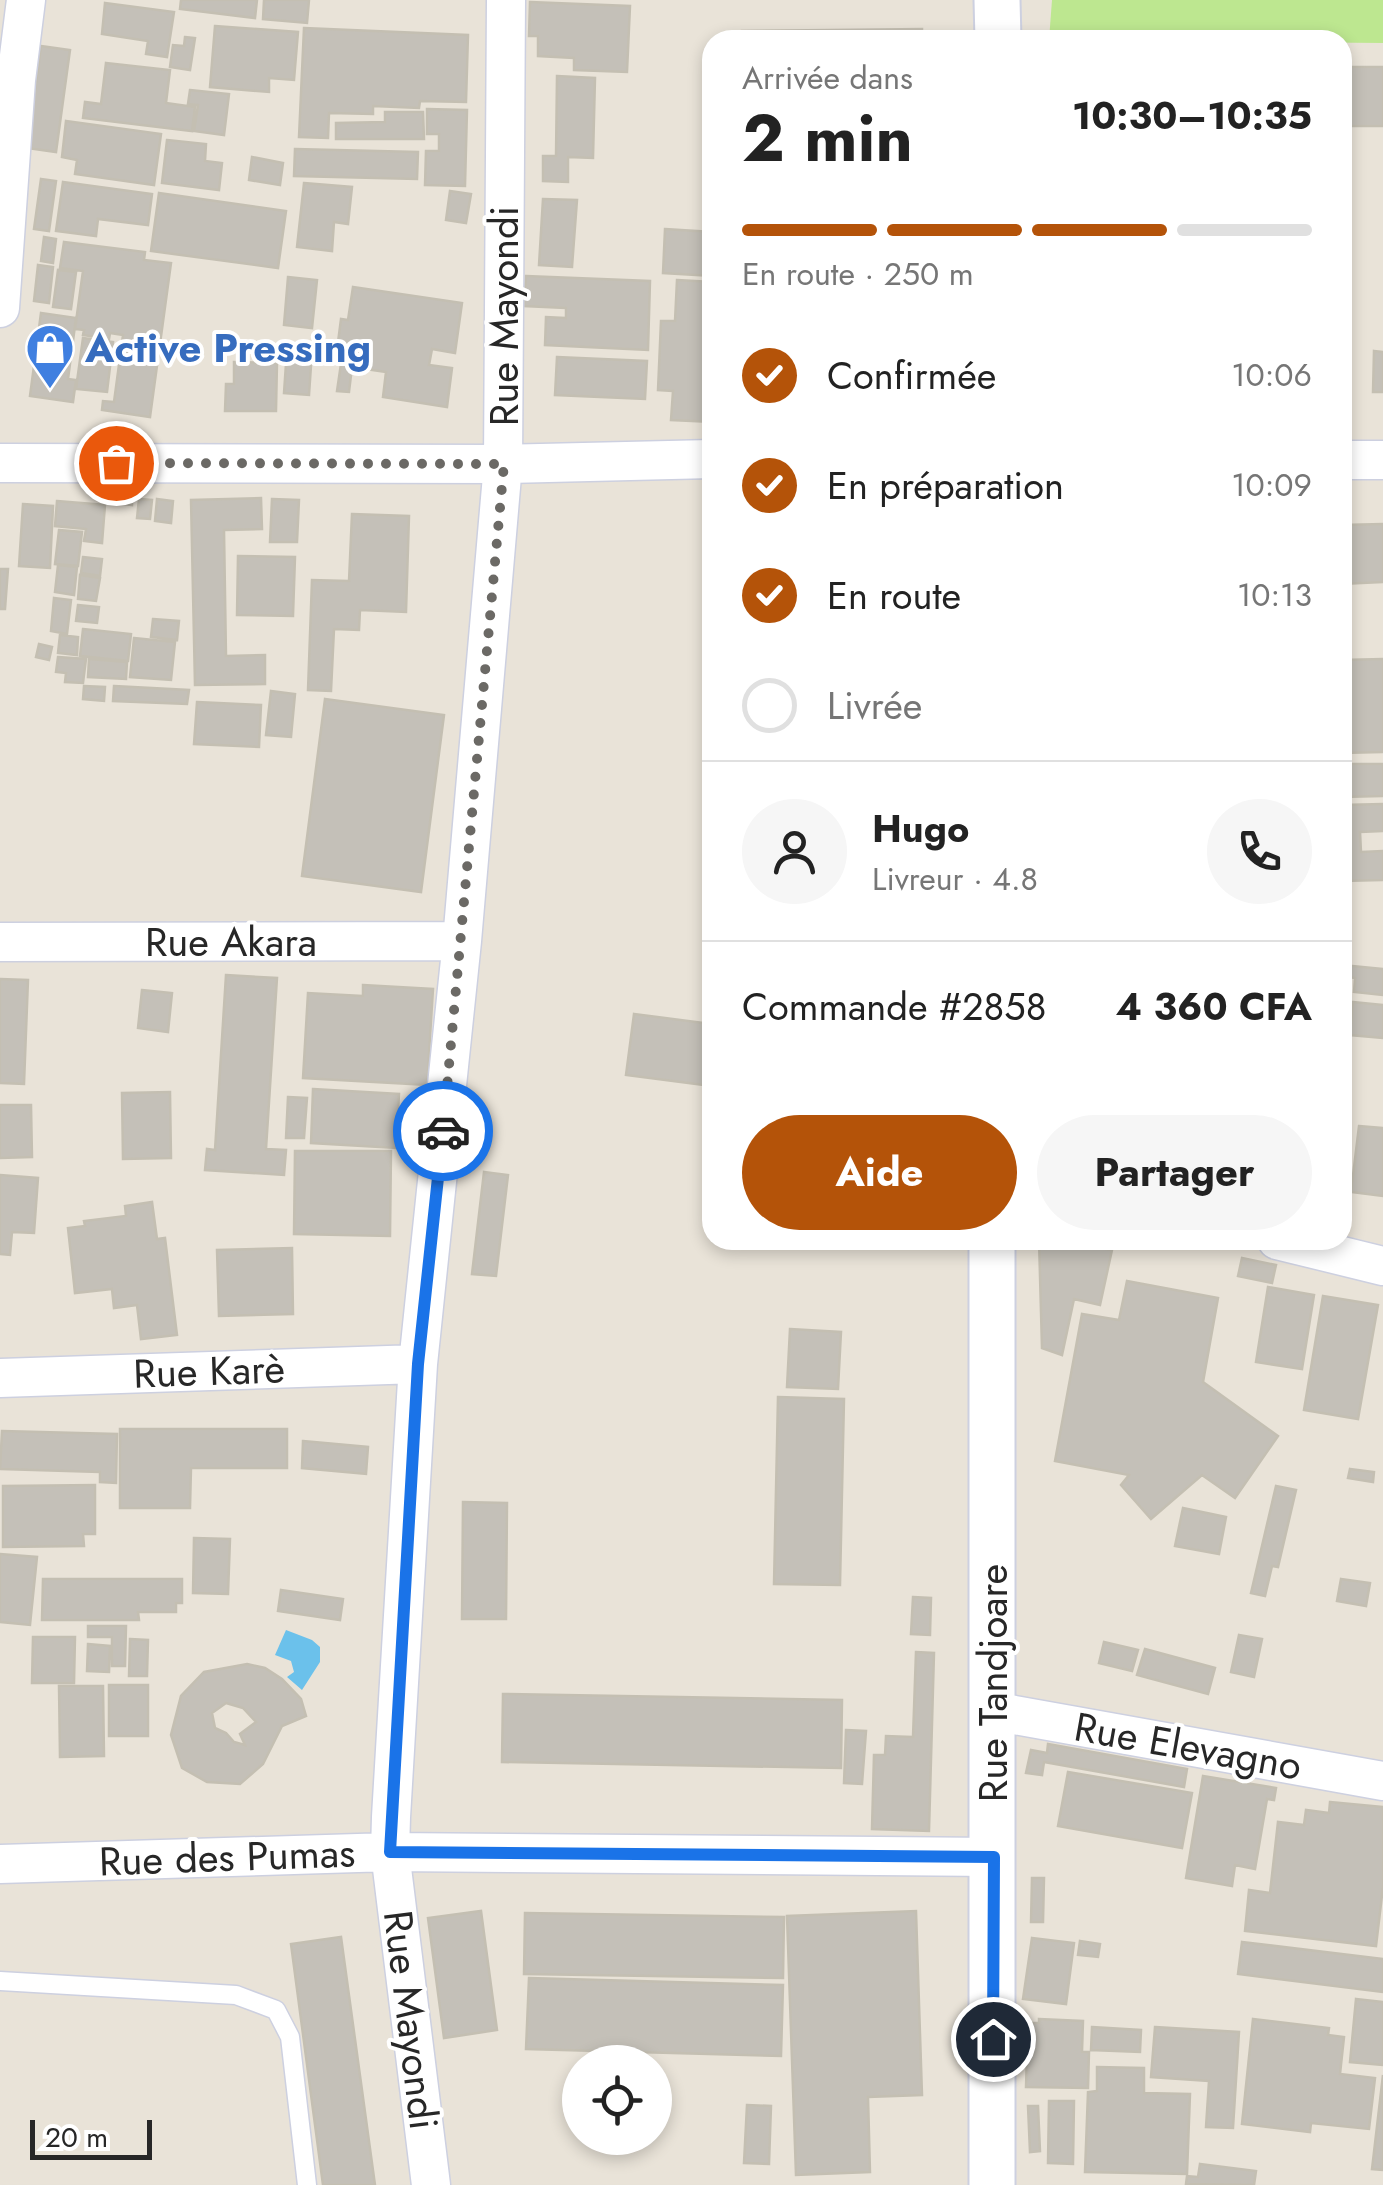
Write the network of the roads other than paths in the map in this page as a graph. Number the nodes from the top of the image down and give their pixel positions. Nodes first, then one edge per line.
1 (26, 0) edge
2 (506, 0) edge
3 (997, 0) edge
4 (998, 30) edge
5 (0, 308) edge
6 (702, 458) edge
7 (1352, 460) edge
8 (1383, 460) edge
9 (0, 463) edge
10 (504, 464) junction
11 (462, 941) junction
12 (0, 942) edge
13 (992, 1250) edge
14 (1318, 1250) edge
15 (1383, 1266) edge
16 (418, 1364) junction
17 (0, 1378) edge
18 (992, 1711) junction
19 (1383, 1781) edge
20 (390, 1852) junction
21 (994, 1857) junction
22 (0, 1864) edge
23 (0, 1981) edge
24 (307, 2185) edge
25 (431, 2185) edge
26 (992, 2185) edge

1 - 5 street
2 - 10 street, Rue Mayondi
3 - 4 street
6 - 10 street
7 - 8 street
9 - 10 street
10 - 11 street, Rue Mayondi
11 - 12 street, Rue Akara
11 - 16 street, Rue Mayondi
13 - 18 street, Rue Tandjoare
14 - 15 street
16 - 17 street, Rue Karè
16 - 20 street, Rue Mayondi
18 - 19 street, Rue Elevagno
18 - 21 street, Rue Tandjoare
20 - 21 street, Rue des Pumas
20 - 22 street, Rue des Pumas
20 - 25 street, Rue Mayondi
21 - 26 street, Rue Tandjoare
23 - 24 lane

